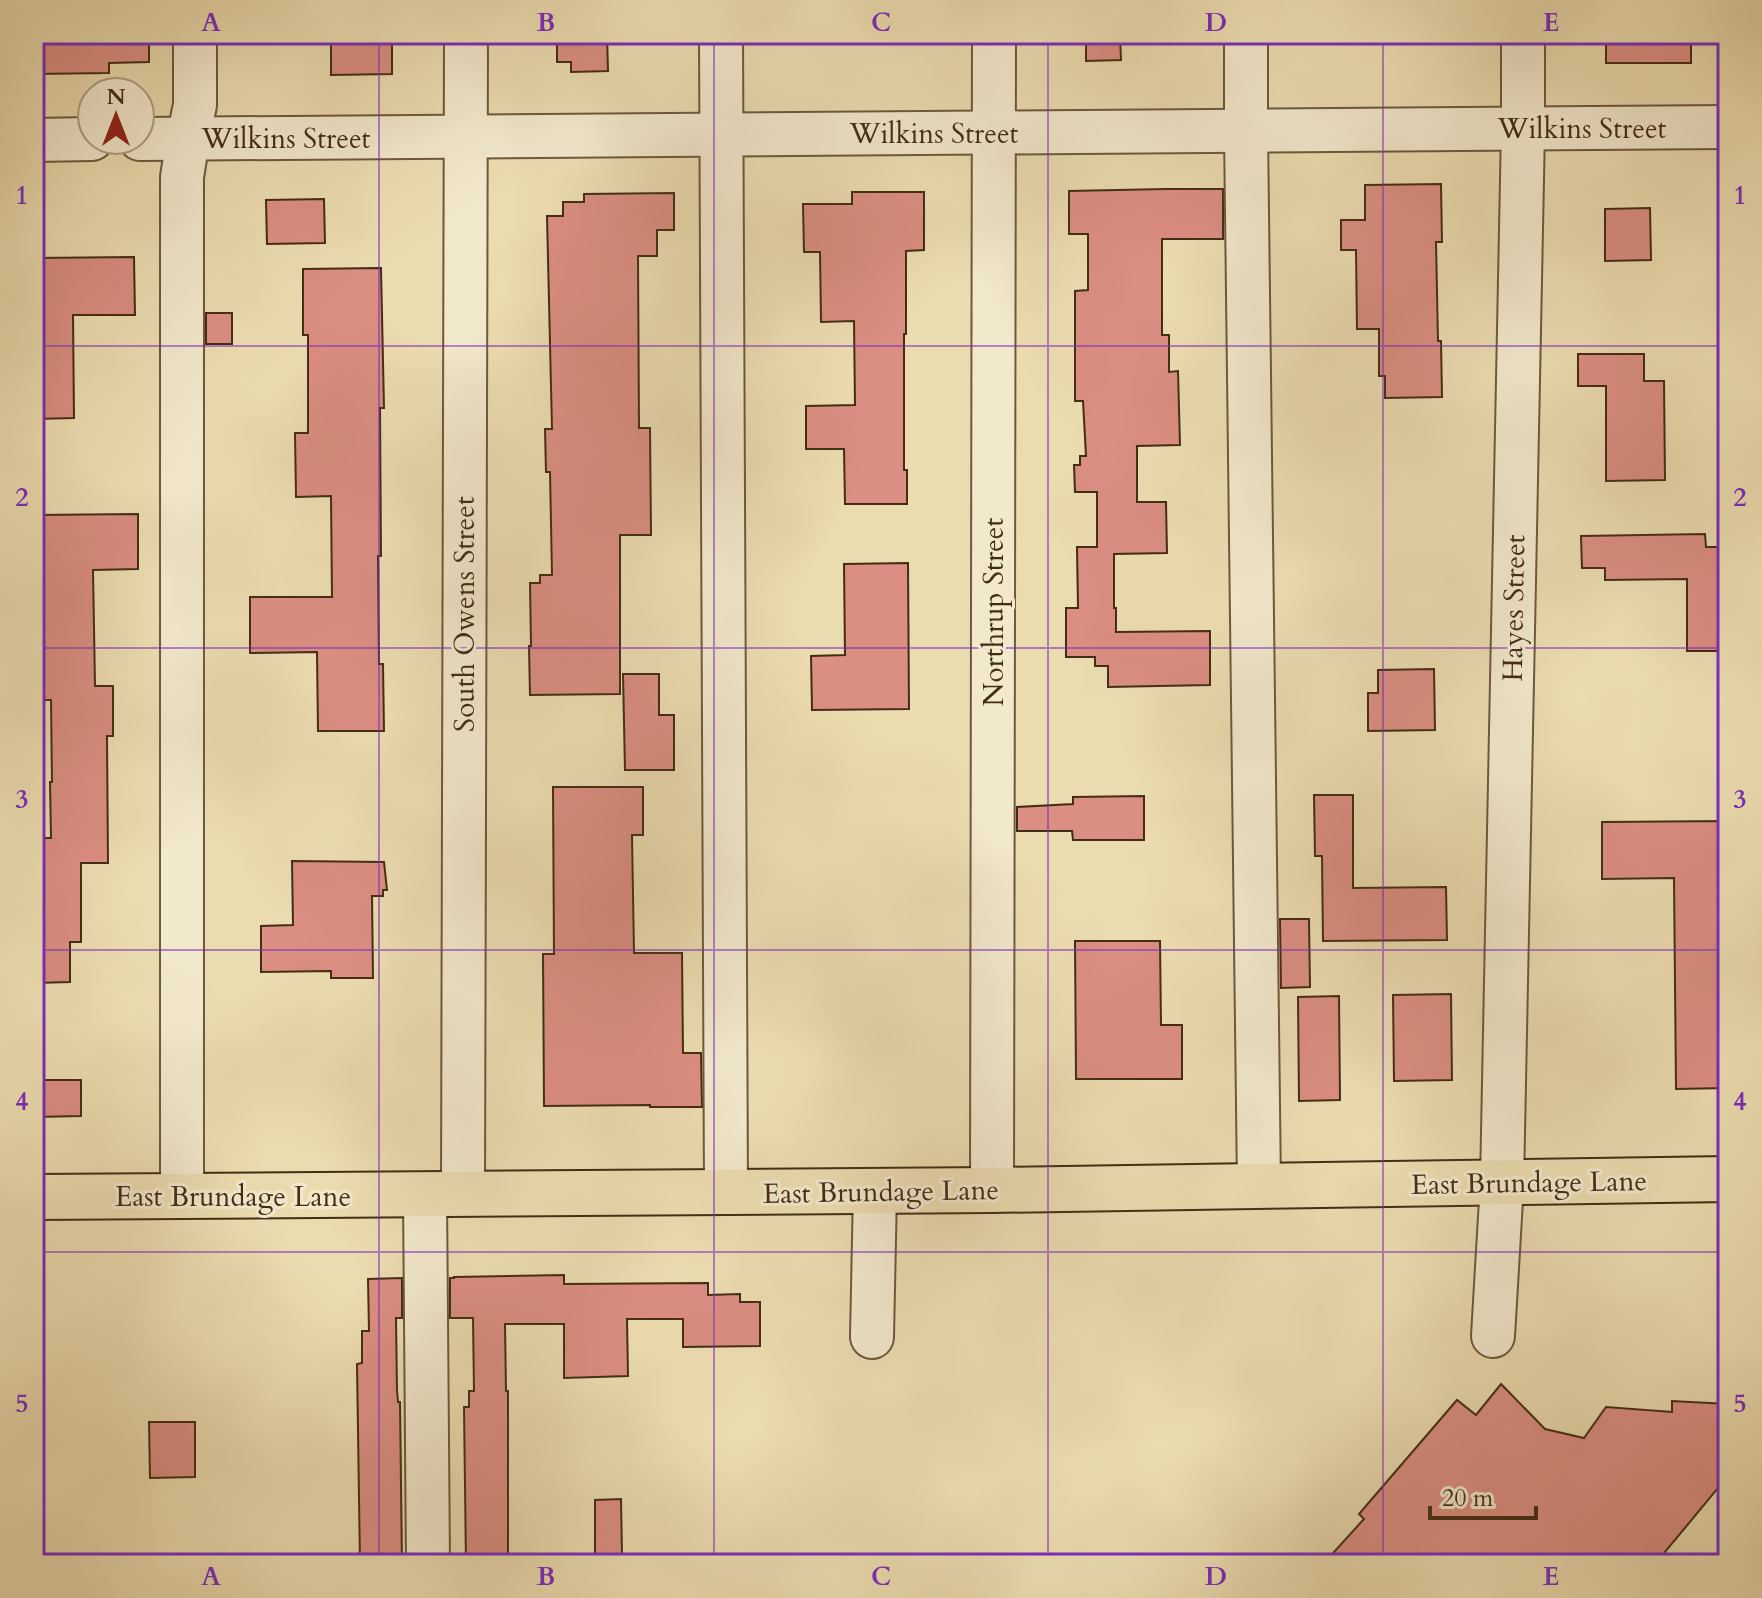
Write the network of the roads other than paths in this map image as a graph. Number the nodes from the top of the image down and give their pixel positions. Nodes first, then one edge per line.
1 (195, 34) edge
2 (466, 34) edge
3 (721, 34) edge
4 (994, 34) edge
5 (1246, 34) edge
6 (1523, 34) edge
7 (1728, 127) edge
8 (1523, 129) junction
9 (1246, 131) junction
10 (994, 133) junction
11 (721, 135) junction
12 (466, 137) junction
13 (76, 139) edge
14 (156, 139) edge
15 (188, 139) junction
16 (34, 140) edge
17 (1728, 1179) edge
18 (1502, 1183) junction
19 (1259, 1186) junction
20 (992, 1190) junction
21 (875, 1191) junction
22 (726, 1192) junction
23 (444, 1194) junction
24 (182, 1196) junction
25 (34, 1197) edge
26 (1493, 1336) dead end
27 (872, 1337) dead end
28 (428, 1564) edge

1 - 15 street
2 - 12 street, South Owens Street
3 - 11 street
4 - 10 street, Northrup Street
5 - 9 street
6 - 8 street, Hayes Street
7 - 8 street, Wilkins Street
8 - 9 street, Wilkins Street
8 - 18 street, Hayes Street
9 - 10 street, Wilkins Street
9 - 19 street
10 - 11 street, Wilkins Street
10 - 20 street, Northrup Street
11 - 12 street, Wilkins Street
11 - 22 street
12 - 15 street, Wilkins Street
12 - 23 street, South Owens Street
13 - 16 street
14 - 15 street, Wilkins Street
15 - 24 street
17 - 18 main road, East Brundage Lane
18 - 19 main road, East Brundage Lane
18 - 26 street, Hayes Street
19 - 20 main road, East Brundage Lane
20 - 21 main road, East Brundage Lane
21 - 22 main road, East Brundage Lane
21 - 27 street
22 - 23 main road, East Brundage Lane
23 - 24 main road, East Brundage Lane
23 - 28 street, South Owens Street
24 - 25 main road, East Brundage Lane

